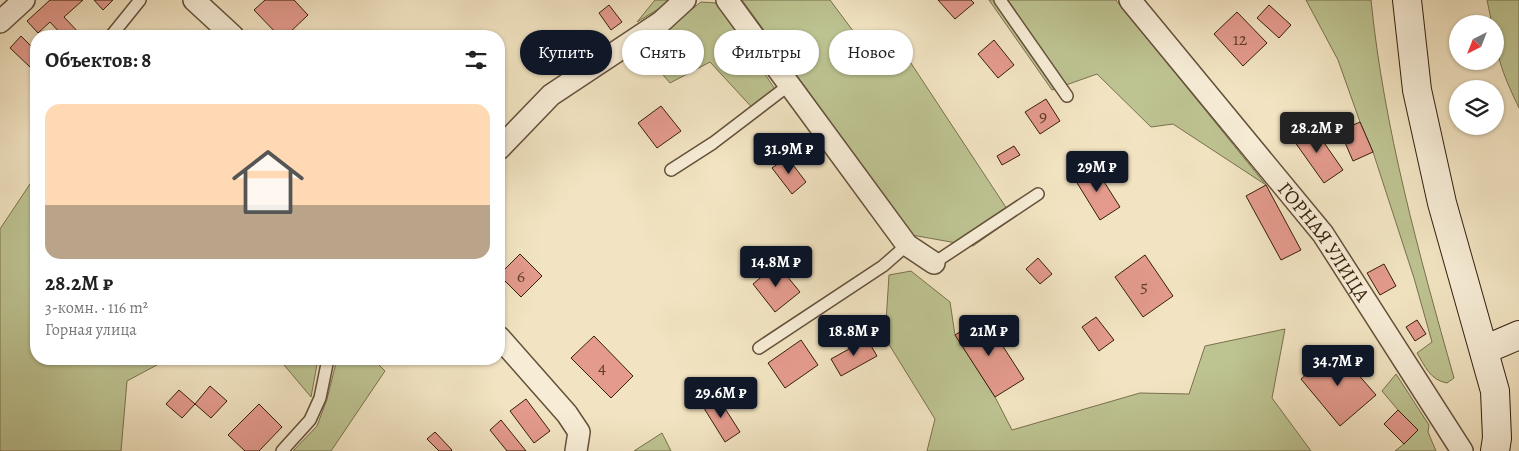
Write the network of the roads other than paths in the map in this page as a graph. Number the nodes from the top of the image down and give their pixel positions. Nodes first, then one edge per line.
1 (24, 0) edge
2 (140, 0) edge
3 (194, 0) edge
4 (685, 0) edge
5 (727, 0) edge
6 (1000, 0) edge
7 (1130, 0) edge
8 (1407, 0) edge
9 (0, 22) edge
10 (116, 30) edge
11 (226, 30) edge
12 (789, 85) junction
13 (1067, 96) dead end
14 (505, 143) edge
15 (671, 170) dead end
16 (1038, 194) dead end
17 (907, 245) junction
18 (934, 263) joint
19 (1519, 335) edge
20 (505, 344) edge
21 (759, 348) dead end
22 (1484, 350) junction
23 (327, 365) edge
24 (577, 441) edge
25 (282, 451) edge
26 (1462, 451) edge
27 (1495, 451) edge

1 - 9 street
2 - 10 lane
3 - 11 street
4 - 14 street
5 - 12 street
6 - 13 lane
7 - 26 street, ГОРНАЯ УЛИЦА
8 - 22 street
12 - 15 lane
12 - 17 street
16 - 18 lane
17 - 18 street
17 - 21 lane
19 - 22 street
20 - 24 street
22 - 27 street
23 - 25 lane

